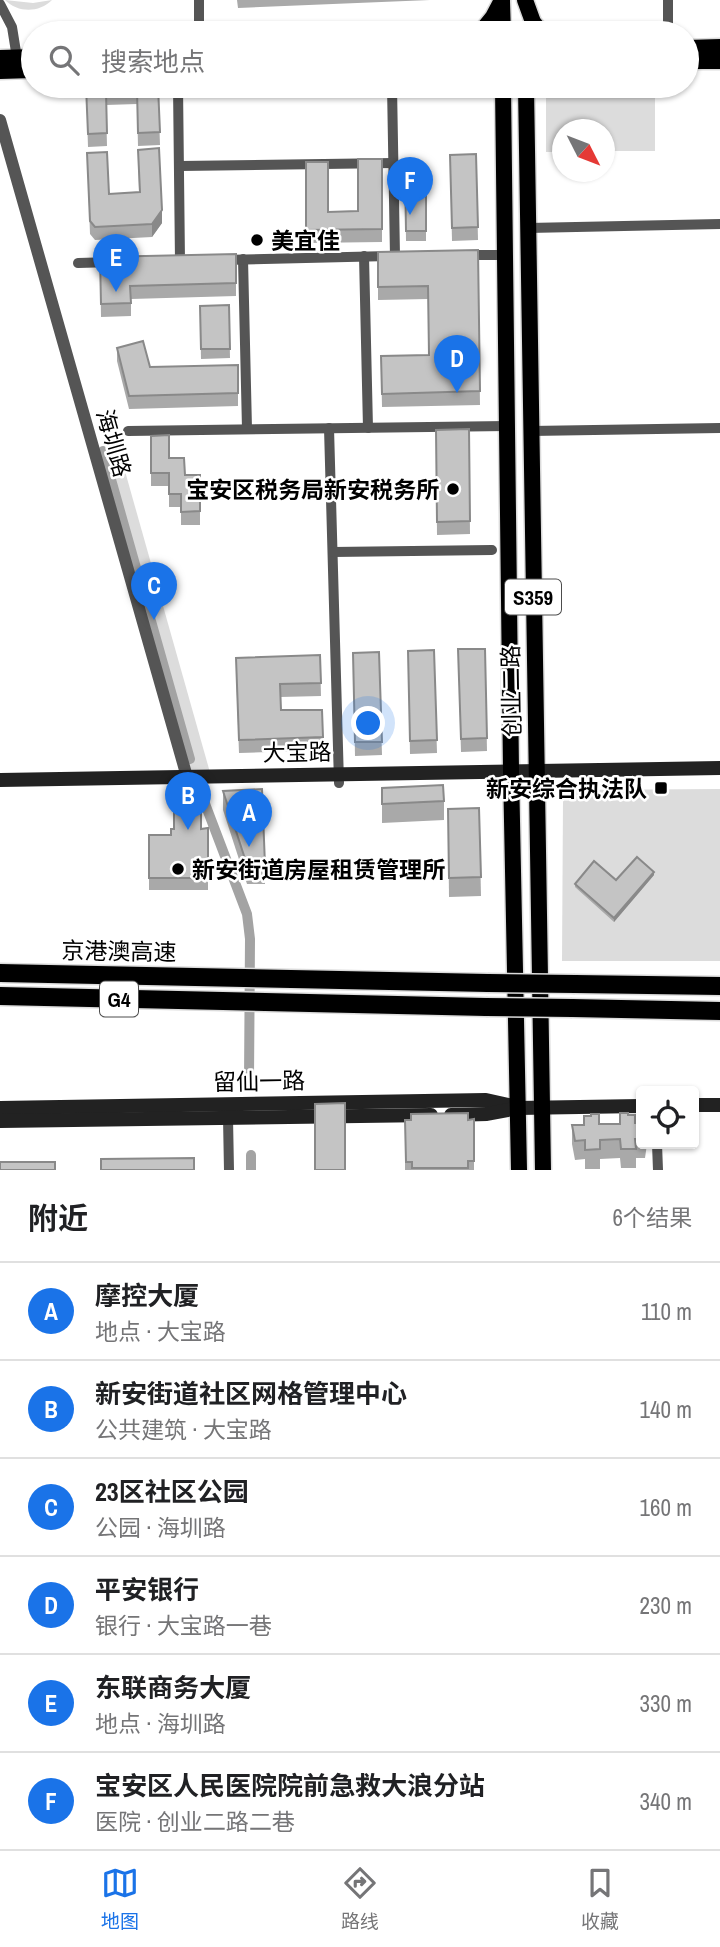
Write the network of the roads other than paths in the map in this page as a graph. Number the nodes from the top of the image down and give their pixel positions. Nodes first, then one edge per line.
1 (200, 0) edge
2 (502, 0) edge
3 (525, 0) edge
4 (668, 0) edge
5 (0, 4) edge
6 (200, 21) edge
7 (490, 21) edge
8 (503, 21) edge
9 (525, 21) edge
10 (533, 21) edge
11 (668, 21) edge
12 (720, 47) edge
13 (699, 48) edge
14 (8, 58) edge
15 (699, 61) edge
16 (720, 61) edge
17 (0, 71) edge
18 (21, 71) edge
19 (178, 98) edge
20 (392, 98) edge
21 (499, 98) edge
22 (503, 98) edge
23 (526, 98) edge
24 (529, 98) edge
25 (526, 104) junction
26 (503, 107) junction
27 (0, 120) edge
28 (393, 163) junction
29 (180, 166) junction
30 (720, 223) edge
31 (528, 228) junction
32 (505, 254) junction
33 (450, 255) edge
34 (364, 256) junction
35 (395, 256) junction
36 (409, 256) edge
37 (243, 259) junction
38 (218, 260) edge
39 (167, 261) edge
40 (180, 261) junction
41 (193, 261) edge
42 (129, 262) edge
43 (78, 263) dead end
44 (507, 426) junction
45 (329, 428) junction
46 (368, 428) junction
47 (720, 428) edge
48 (247, 429) junction
49 (128, 431) dead end
50 (531, 431) junction
51 (492, 550) dead end
52 (332, 552) junction
53 (720, 768) edge
54 (535, 775) junction
55 (511, 776) junction
56 (187, 777) junction
57 (720, 777) edge
58 (339, 779) junction
59 (0, 780) edge
60 (0, 789) edge
61 (0, 973) edge
62 (720, 986) edge
63 (0, 996) edge
64 (720, 1011) edge
65 (699, 1105) edge
66 (720, 1105) edge
67 (636, 1106) edge
68 (542, 1107) junction
69 (0, 1108) edge
70 (518, 1108) junction
71 (228, 1118) junction
72 (0, 1121) edge
73 (657, 1149) edge
74 (229, 1170) edge
75 (519, 1170) edge
76 (543, 1170) edge
77 (658, 1170) edge

1 - 6 street
2 - 7 main road
2 - 8 main road
3 - 9 main road
3 - 10 main road
4 - 11 street
5 - 14 street
12 - 13 main road
15 - 16 main road
17 - 18 main road
19 - 29 street
20 - 28 street
21 - 26 main road
22 - 26 main road, 创业二路 / S359
23 - 25 main road, 创业二路 / S359
24 - 25 main road
25 - 31 main road, 创业二路 / S359
26 - 32 main road, 创业二路 / S359
27 - 56 street, 海圳路
28 - 29 street
28 - 35 street
29 - 40 street
30 - 31 street
31 - 50 main road, 创业二路 / S359
32 - 33 street
32 - 44 main road, 创业二路 / S359
34 - 35 street
34 - 37 street
34 - 46 street
35 - 36 street
37 - 38 street
37 - 48 street
39 - 40 street
40 - 41 street
42 - 43 street
44 - 46 street
44 - 55 main road, 创业二路 / S359
45 - 46 street
45 - 48 street
45 - 52 street
47 - 50 street
48 - 49 street
50 - 54 main road, 创业二路 / S359
51 - 52 street
52 - 58 street
53 - 54 main road, 大宝路
54 - 55 main road, 大宝路
54 - 57 main road, 大宝路
54 - 68 main road, 创业二路 / S359
55 - 58 main road, 大宝路
55 - 70 main road, 创业二路 / S359
56 - 58 main road, 大宝路
56 - 59 main road, 大宝路
58 - 60 main road, 大宝路
61 - 62 highway, 京港澳高速 / G4, bridge
63 - 64 highway, 京港澳高速 / G4, bridge
65 - 66 main road
67 - 68 main road, 留仙一路
68 - 70 main road, 留仙一路
68 - 76 main road, 创业二路 / S359
69 - 70 main road, 留仙一路
70 - 71 main road, 留仙一路
70 - 75 main road, 创业二路 / S359
71 - 72 main road, 留仙一路
71 - 74 street
73 - 77 street

